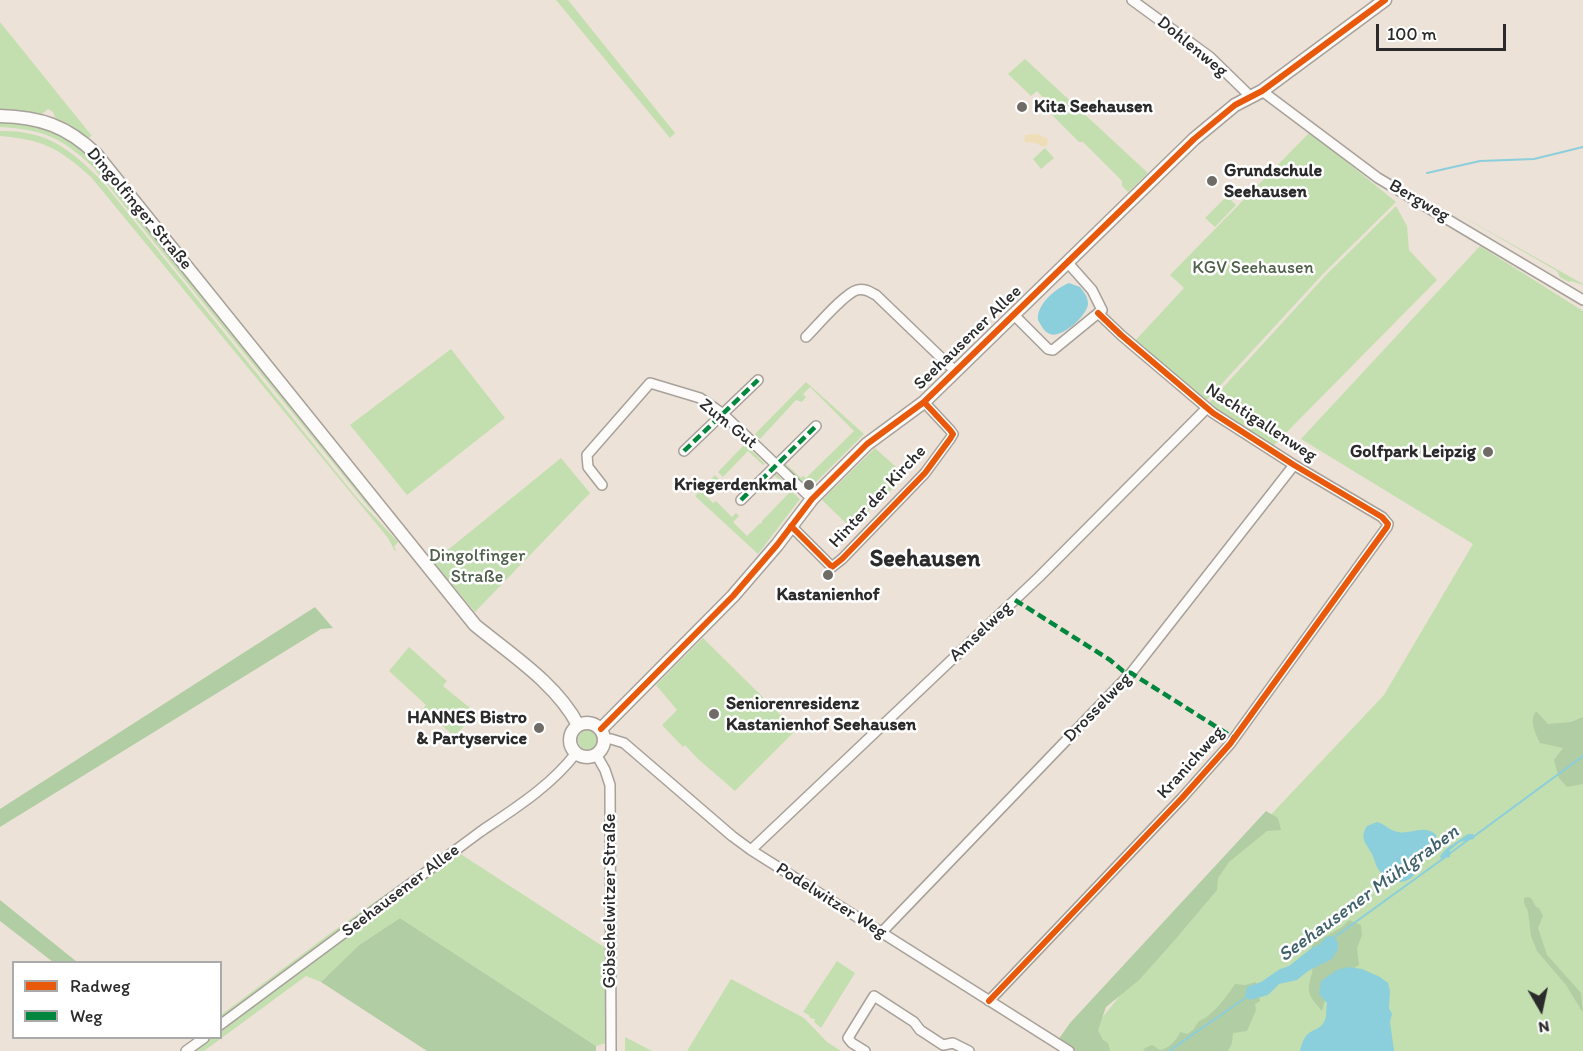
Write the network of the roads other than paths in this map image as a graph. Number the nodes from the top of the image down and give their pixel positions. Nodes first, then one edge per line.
1 (1132, 0) edge
2 (1385, 0) edge
3 (1262, 91) junction
4 (1250, 96) junction
5 (0, 116) edge
6 (1068, 263) junction
7 (1583, 300) edge
8 (1098, 313) junction
9 (1014, 315) junction
10 (806, 337) dead end
11 (955, 371) junction
12 (758, 380) dead end
13 (924, 402) junction
14 (1206, 409) junction
15 (723, 414) junction
16 (816, 426) dead end
17 (684, 451) dead end
18 (777, 465) junction
19 (1294, 465) junction
20 (602, 485) dead end
21 (812, 499) junction
22 (741, 500) dead end
23 (1388, 524) joint
24 (791, 526) junction
25 (578, 725) junction
26 (603, 734) junction
27 (576, 753) junction
28 (596, 754) junction
29 (750, 850) junction
30 (881, 933) junction
31 (989, 1001) junction
32 (222, 1024) edge
33 (203, 1039) edge
34 (941, 1048) edge
35 (186, 1051) edge
36 (611, 1051) edge
37 (865, 1051) edge
38 (969, 1051) edge
39 (1069, 1051) edge

1 - 4 street, Dohlenweg
2 - 3 street, Seehausener Allee
3 - 4 street, Seehausener Allee
3 - 7 street, Bergweg
4 - 6 street, Seehausener Allee
5 - 25 street, Dingolfinger Straße
6 - 8 street, Nachtigallenweg
6 - 9 street, Seehausener Allee
8 - 9 street
8 - 14 street, Nachtigallenweg
9 - 11 street, Seehausener Allee
10 - 11 street
11 - 13 street, Seehausener Allee
12 - 15 street
13 - 21 street, Seehausener Allee
13 - 24 street, Hinter der Kirche
14 - 19 street, Nachtigallenweg
14 - 29 street, Amselweg
15 - 17 street
15 - 18 street, Zum Gut
15 - 20 street, Zum Gut
16 - 18 street
18 - 21 street, Zum Gut
18 - 22 street
19 - 23 street, Nachtigallenweg
19 - 30 street, Drosselweg
21 - 24 street, Seehausener Allee
23 - 31 street, Kranichweg
24 - 26 street, Seehausener Allee
25 - 26 street
25 - 27 street
26 - 28 street
26 - 29 street, Podelwitzer Weg
27 - 28 street
27 - 32 street, Seehausener Allee
28 - 36 street, Göbschelwitzer Straße
29 - 30 street, Podelwitzer Weg
30 - 31 street, Podelwitzer Weg
31 - 39 street, Podelwitzer Weg
33 - 35 street
34 - 37 street
34 - 38 street

